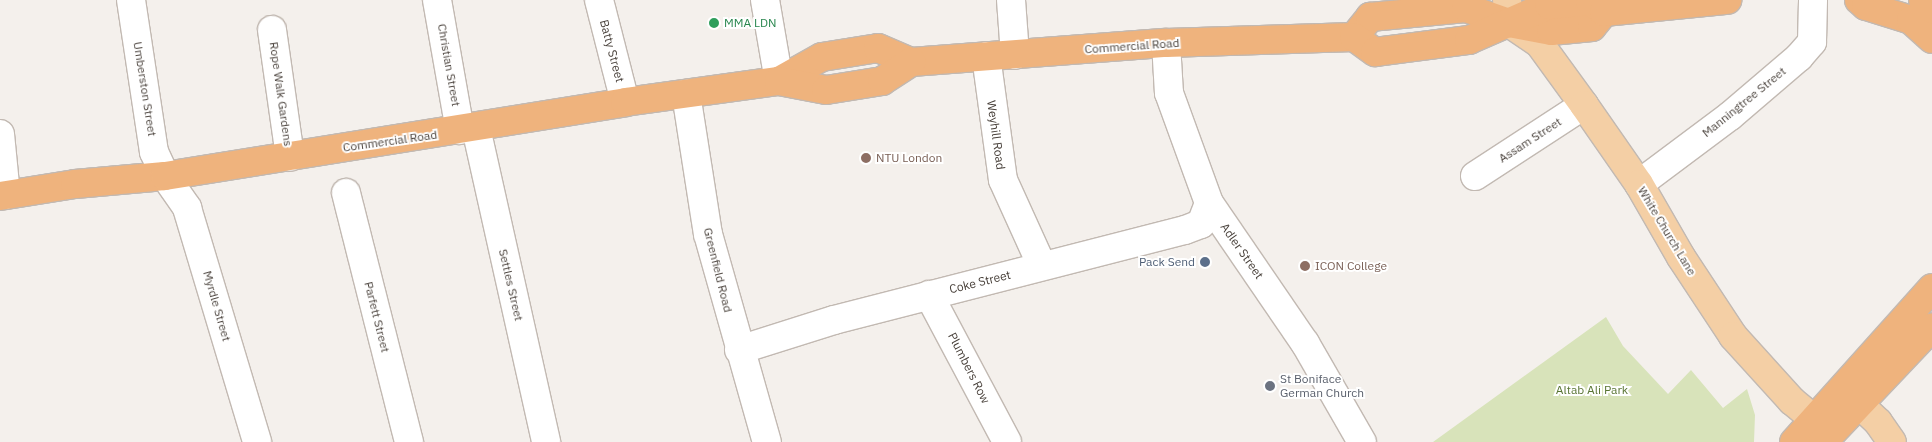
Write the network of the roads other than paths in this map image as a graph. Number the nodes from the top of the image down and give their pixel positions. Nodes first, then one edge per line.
1 (131, 0) edge
2 (437, 0) edge
3 (599, 0) edge
4 (765, 0) edge
5 (1011, 0) edge
6 (1727, 0) edge
7 (1813, 0) edge
8 (1859, 0) edge
9 (1923, 0) edge
10 (1932, 9) edge
11 (1508, 12) edge
12 (1363, 18) edge
13 (272, 30) dead end
14 (1932, 39) edge
15 (1166, 43) junction
16 (1015, 55) junction
17 (986, 56) junction
18 (779, 81) junction
19 (686, 94) junction
20 (625, 102) junction
21 (1584, 105) junction
22 (468, 129) junction
23 (0, 134) edge
24 (290, 157) junction
25 (165, 176) junction
26 (1475, 176) dead end
27 (1639, 184) junction
28 (346, 193) dead end
29 (3, 196) edge
30 (1208, 203) junction
31 (1042, 266) junction
32 (1932, 288) edge
33 (930, 294) junction
34 (1932, 327) edge
35 (739, 350) junction
36 (1852, 397) junction
37 (1823, 431) edge
38 (257, 442) edge
39 (409, 442) edge
40 (546, 442) edge
41 (767, 442) edge
42 (1007, 442) edge
43 (1362, 442) edge
44 (1794, 442) edge
45 (1892, 442) edge

1 - 25 street, Umberston Street
2 - 22 street, Christian Street
3 - 20 street, Batty Street
4 - 18 street
5 - 16 street
6 - 11 highway, Commercial Road
7 - 27 street, Manningtree Street
8 - 14 highway
9 - 10 highway
11 - 12 highway, Commercial Road
11 - 21 main road, White Church Lane
12 - 15 highway, Commercial Road
13 - 24 street, Rope Walk Gardens
15 - 16 highway, Commercial Road
15 - 30 street, Adler Street
16 - 17 highway, Commercial Road
17 - 18 highway, Commercial Road
17 - 31 street, Weyhill Road
18 - 19 highway, Commercial Road
19 - 20 highway, Commercial Road
19 - 35 street, Greenfield Road
20 - 22 highway, Commercial Road
21 - 26 street, Assam Street
21 - 27 main road, White Church Lane
22 - 24 highway, Commercial Road
22 - 40 street, Settles Street
23 - 29 street
24 - 25 highway, Commercial Road
25 - 29 highway, Commercial Road
25 - 38 street, Myrdle Street
27 - 37 main road, White Church Lane
28 - 39 street, Parfett Street
30 - 31 street, Coke Street
30 - 43 street, Adler Street
31 - 33 street, Coke Street
32 - 36 highway
33 - 35 street, Coke Street
33 - 42 street, Plumbers Row
34 - 36 highway
35 - 41 street, Greenfield Road
36 - 37 highway
36 - 45 main road
37 - 44 highway

